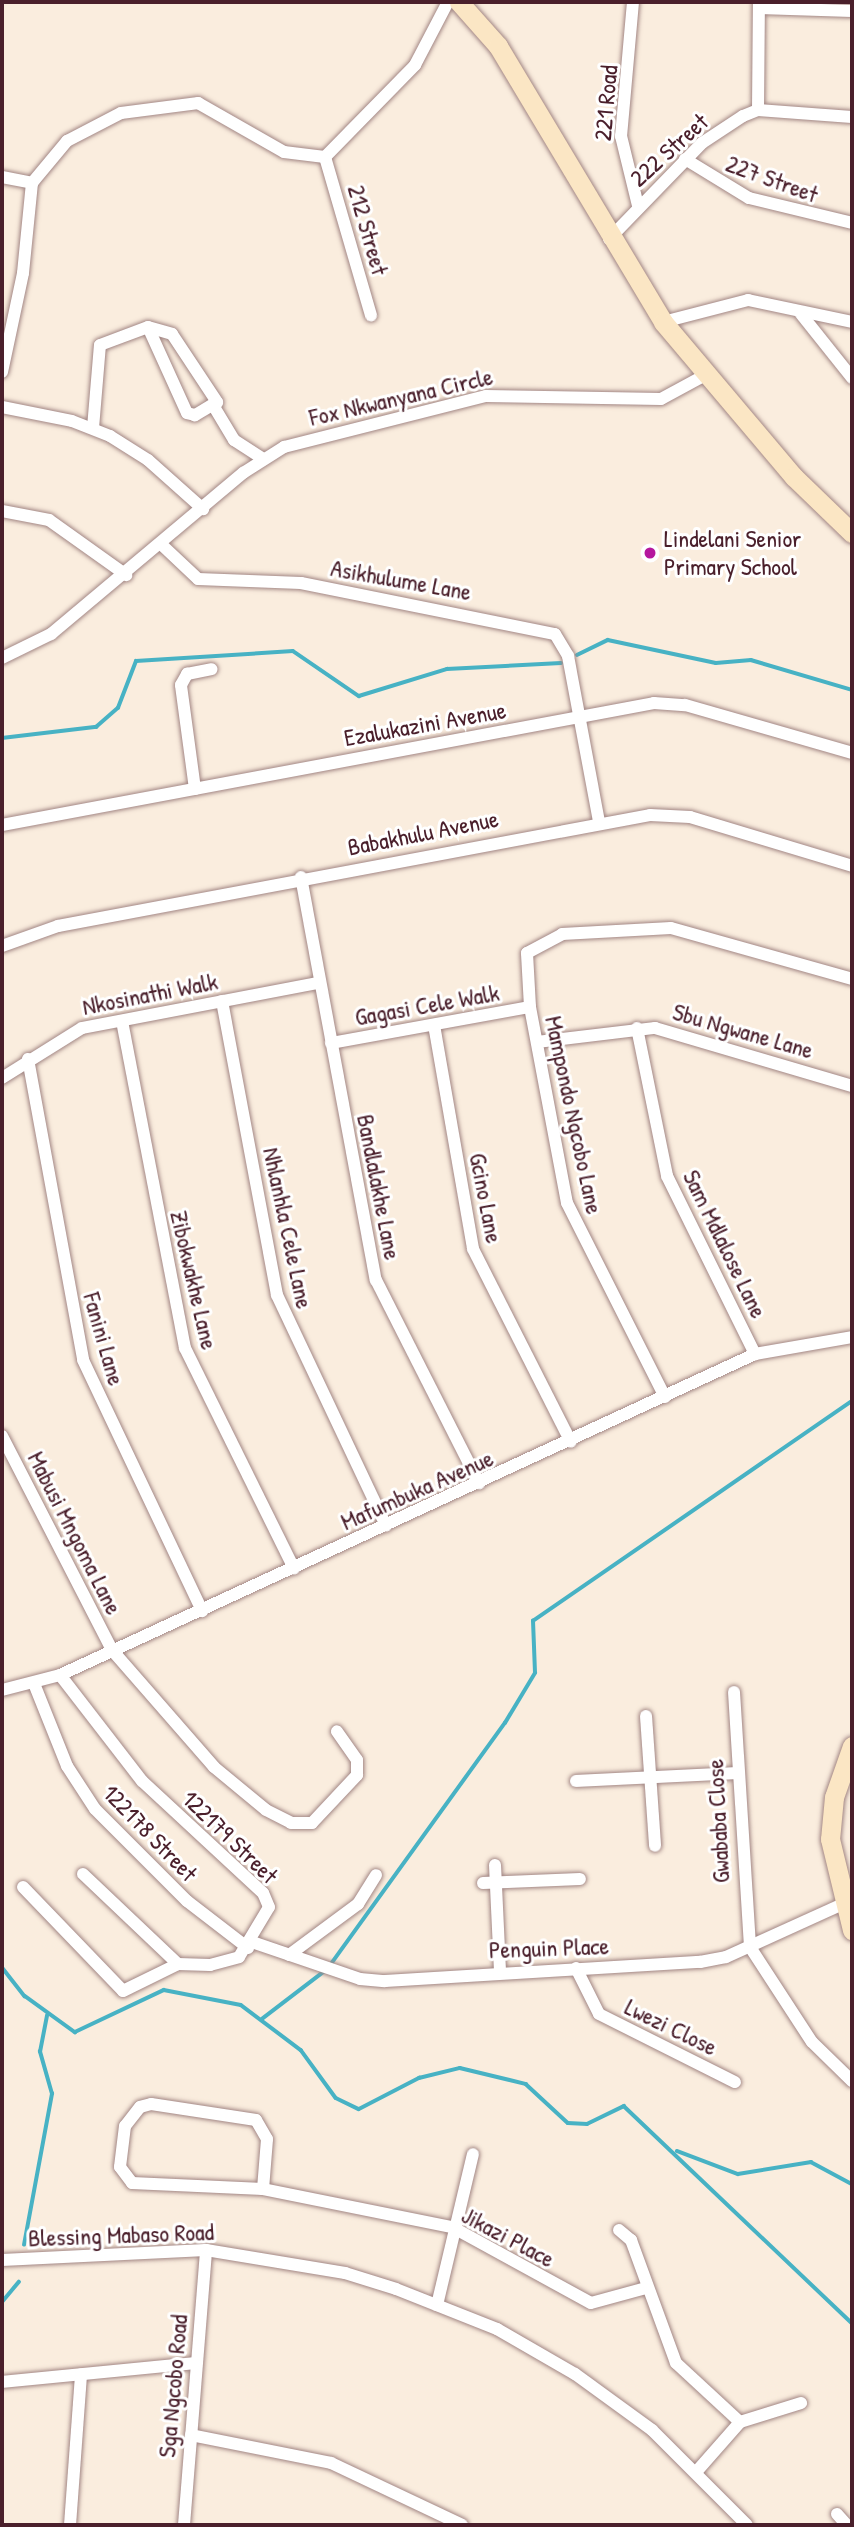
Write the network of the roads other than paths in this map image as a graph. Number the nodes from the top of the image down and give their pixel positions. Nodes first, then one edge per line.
1 (447, 2) edge
2 (459, 2) edge
3 (633, 2) edge
4 (759, 5) edge
5 (850, 8) edge
6 (758, 110) junction
7 (852, 117) edge
8 (325, 157) junction
9 (685, 159) junction
10 (2, 177) edge
11 (32, 183) junction
12 (638, 206) junction
13 (852, 223) edge
14 (609, 240) junction
15 (801, 314) junction
16 (371, 315) dead end
17 (663, 322) junction
18 (852, 322) edge
19 (148, 327) junction
20 (2, 372) edge
21 (707, 374) junction
22 (852, 378) edge
23 (213, 405) junction
24 (2, 407) edge
25 (93, 428) junction
26 (263, 459) junction
27 (203, 509) junction
28 (2, 511) edge
29 (852, 533) edge
30 (163, 545) junction
31 (126, 575) junction
32 (2, 658) edge
33 (212, 668) dead end
34 (582, 716) junction
35 (852, 753) edge
36 (194, 789) junction
37 (599, 822) junction
38 (2, 825) edge
39 (852, 866) edge
40 (301, 877) junction
41 (2, 946) edge
42 (852, 979) edge
43 (319, 983) junction
44 (222, 1001) junction
45 (530, 1007) junction
46 (122, 1021) junction
47 (434, 1026) junction
48 (637, 1028) junction
49 (537, 1042) junction
50 (331, 1043) junction
51 (28, 1059) junction
52 (2, 1078) edge
53 (852, 1086) edge
54 (852, 1337) edge
55 (755, 1354) junction
56 (665, 1397) junction
57 (2, 1436) edge
58 (571, 1442) junction
59 (480, 1483) junction
60 (386, 1526) junction
61 (294, 1569) junction
62 (202, 1611) junction
63 (112, 1650) junction
64 (60, 1675) junction
65 (35, 1686) junction
66 (2, 1690) edge
67 (734, 1692) dead end
68 (646, 1716) dead end
69 (337, 1731) dead end
70 (852, 1746) edge
71 (737, 1773) junction
72 (650, 1779) junction
73 (576, 1780) dead end
74 (655, 1846) dead end
75 (495, 1865) dead end
76 (83, 1874) dead end
77 (376, 1875) dead end
78 (580, 1879) dead end
79 (483, 1883) dead end
80 (497, 1883) junction
81 (23, 1887) dead end
82 (843, 1904) junction
83 (852, 1930) edge
84 (250, 1945) junction
85 (750, 1947) junction
86 (289, 1955) junction
87 (178, 1964) junction
88 (576, 1968) junction
89 (500, 1970) junction
90 (852, 2081) edge
91 (735, 2082) dead end
92 (473, 2154) dead end
93 (263, 2189) junction
94 (452, 2227) junction
95 (619, 2230) dead end
96 (206, 2250) junction
97 (2, 2260) edge
98 (646, 2288) junction
99 (437, 2305) junction
100 (195, 2363) junction
101 (81, 2374) junction
102 (2, 2382) edge
103 (801, 2403) dead end
104 (740, 2422) junction
105 (191, 2435) junction
106 (697, 2471) junction
107 (837, 2514) dead end
108 (744, 2524) edge
109 (70, 2525) edge
110 (184, 2525) edge
111 (462, 2525) edge
112 (847, 2525) edge

1 - 8 street
2 - 14 street
3 - 12 street, 221 Road
4 - 5 street
4 - 6 street
6 - 7 street
6 - 9 street, 222 Street
8 - 11 street
8 - 16 street, 212 Street
9 - 12 street, 222 Street
9 - 13 street, 227 Street
10 - 11 street
11 - 20 street
12 - 14 street, 222 Street
14 - 17 street
15 - 17 street
15 - 18 street
15 - 22 street
17 - 21 street
19 - 23 street
19 - 23 street
19 - 25 street
21 - 26 street, Fox Nkwanyana Circle
21 - 29 street
23 - 26 street
24 - 25 street
25 - 27 street
26 - 27 street, Fox Nkwanyana Circle
27 - 30 street, Fox Nkwanyana Circle
28 - 31 street
30 - 31 street, Fox Nkwanyana Circle
30 - 34 street, Asikhulume Lane
31 - 32 street, Fox Nkwanyana Circle
33 - 36 street
34 - 35 street, Ezalukazini Avenue
34 - 36 street, Ezalukazini Avenue
34 - 37 street, Asikhulume Lane
36 - 38 street, Ezalukazini Avenue
37 - 39 street, Babakhulu Avenue
37 - 40 street, Babakhulu Avenue
40 - 41 street, Babakhulu Avenue
40 - 43 street, Bandlalakhe Lane
42 - 45 street, Mampondo Ngcobo Lane
43 - 44 street, Nkosinathi Walk
43 - 50 street, Bandlalakhe Lane
44 - 46 street, Nkosinathi Walk
44 - 60 street, Nhlanhla Cele Lane
45 - 47 street, Gagasi Cele Walk
45 - 49 street, Mampondo Ngcobo Lane
46 - 51 street, Nkosinathi Walk
46 - 61 street, Zibokwakhe Lane
47 - 50 street, Gagasi Cele Walk
47 - 58 street, Gcino Lane
48 - 49 street, Sbu Ngwane Lane
48 - 53 street, Sbu Ngwane Lane
48 - 55 street, Sam Mdlalose Lane
49 - 56 street, Mampondo Ngcobo Lane
50 - 59 street, Bandlalakhe Lane
51 - 52 street, Nkosinathi Walk
51 - 62 street, Fanini Lane
54 - 55 street, Mafumbuka Avenue
55 - 56 street, Mafumbuka Avenue
56 - 58 street, Mafumbuka Avenue
57 - 63 street, Mabusi Mngoma Lane
58 - 59 street, Mafumbuka Avenue
59 - 60 street, Mafumbuka Avenue
60 - 61 street, Mafumbuka Avenue
61 - 62 street, Mafumbuka Avenue
62 - 63 street, Mafumbuka Avenue
63 - 64 street, Mafumbuka Avenue
63 - 69 street, Mabusi Mngoma Lane
64 - 65 street, Mafumbuka Avenue
64 - 84 street, 122179 Street
65 - 66 street, Mafumbuka Avenue
65 - 84 street, 122178 Street
67 - 71 street, Gwababa Close
68 - 72 street
70 - 82 street
71 - 72 street
71 - 85 street, Gwababa Close
72 - 73 street
72 - 74 street
75 - 80 street
76 - 87 street
77 - 86 street
78 - 80 street
79 - 80 street
80 - 89 street
81 - 87 street
82 - 83 street
82 - 85 street, Penguin Place
84 - 86 street, Penguin Place
84 - 87 street
85 - 88 street, Penguin Place
85 - 90 street
86 - 89 street, Penguin Place
88 - 89 street, Penguin Place
88 - 91 street, Lwezi Close
92 - 94 street
93 - 93 street, Jikazi Place
93 - 94 street, Jikazi Place
94 - 98 street, Jikazi Place
94 - 99 street
95 - 98 street
96 - 97 street, Blessing Mabaso Road
96 - 99 street, Blessing Mabaso Road
96 - 100 street, Sga Ngcobo Road
98 - 104 street
99 - 106 street, Blessing Mabaso Road
100 - 101 street
100 - 105 street, Sga Ngcobo Road
101 - 102 street
101 - 109 street
103 - 104 street
104 - 106 street
105 - 110 street, Sga Ngcobo Road
105 - 111 street
106 - 108 street, Blessing Mabaso Road
107 - 112 street

